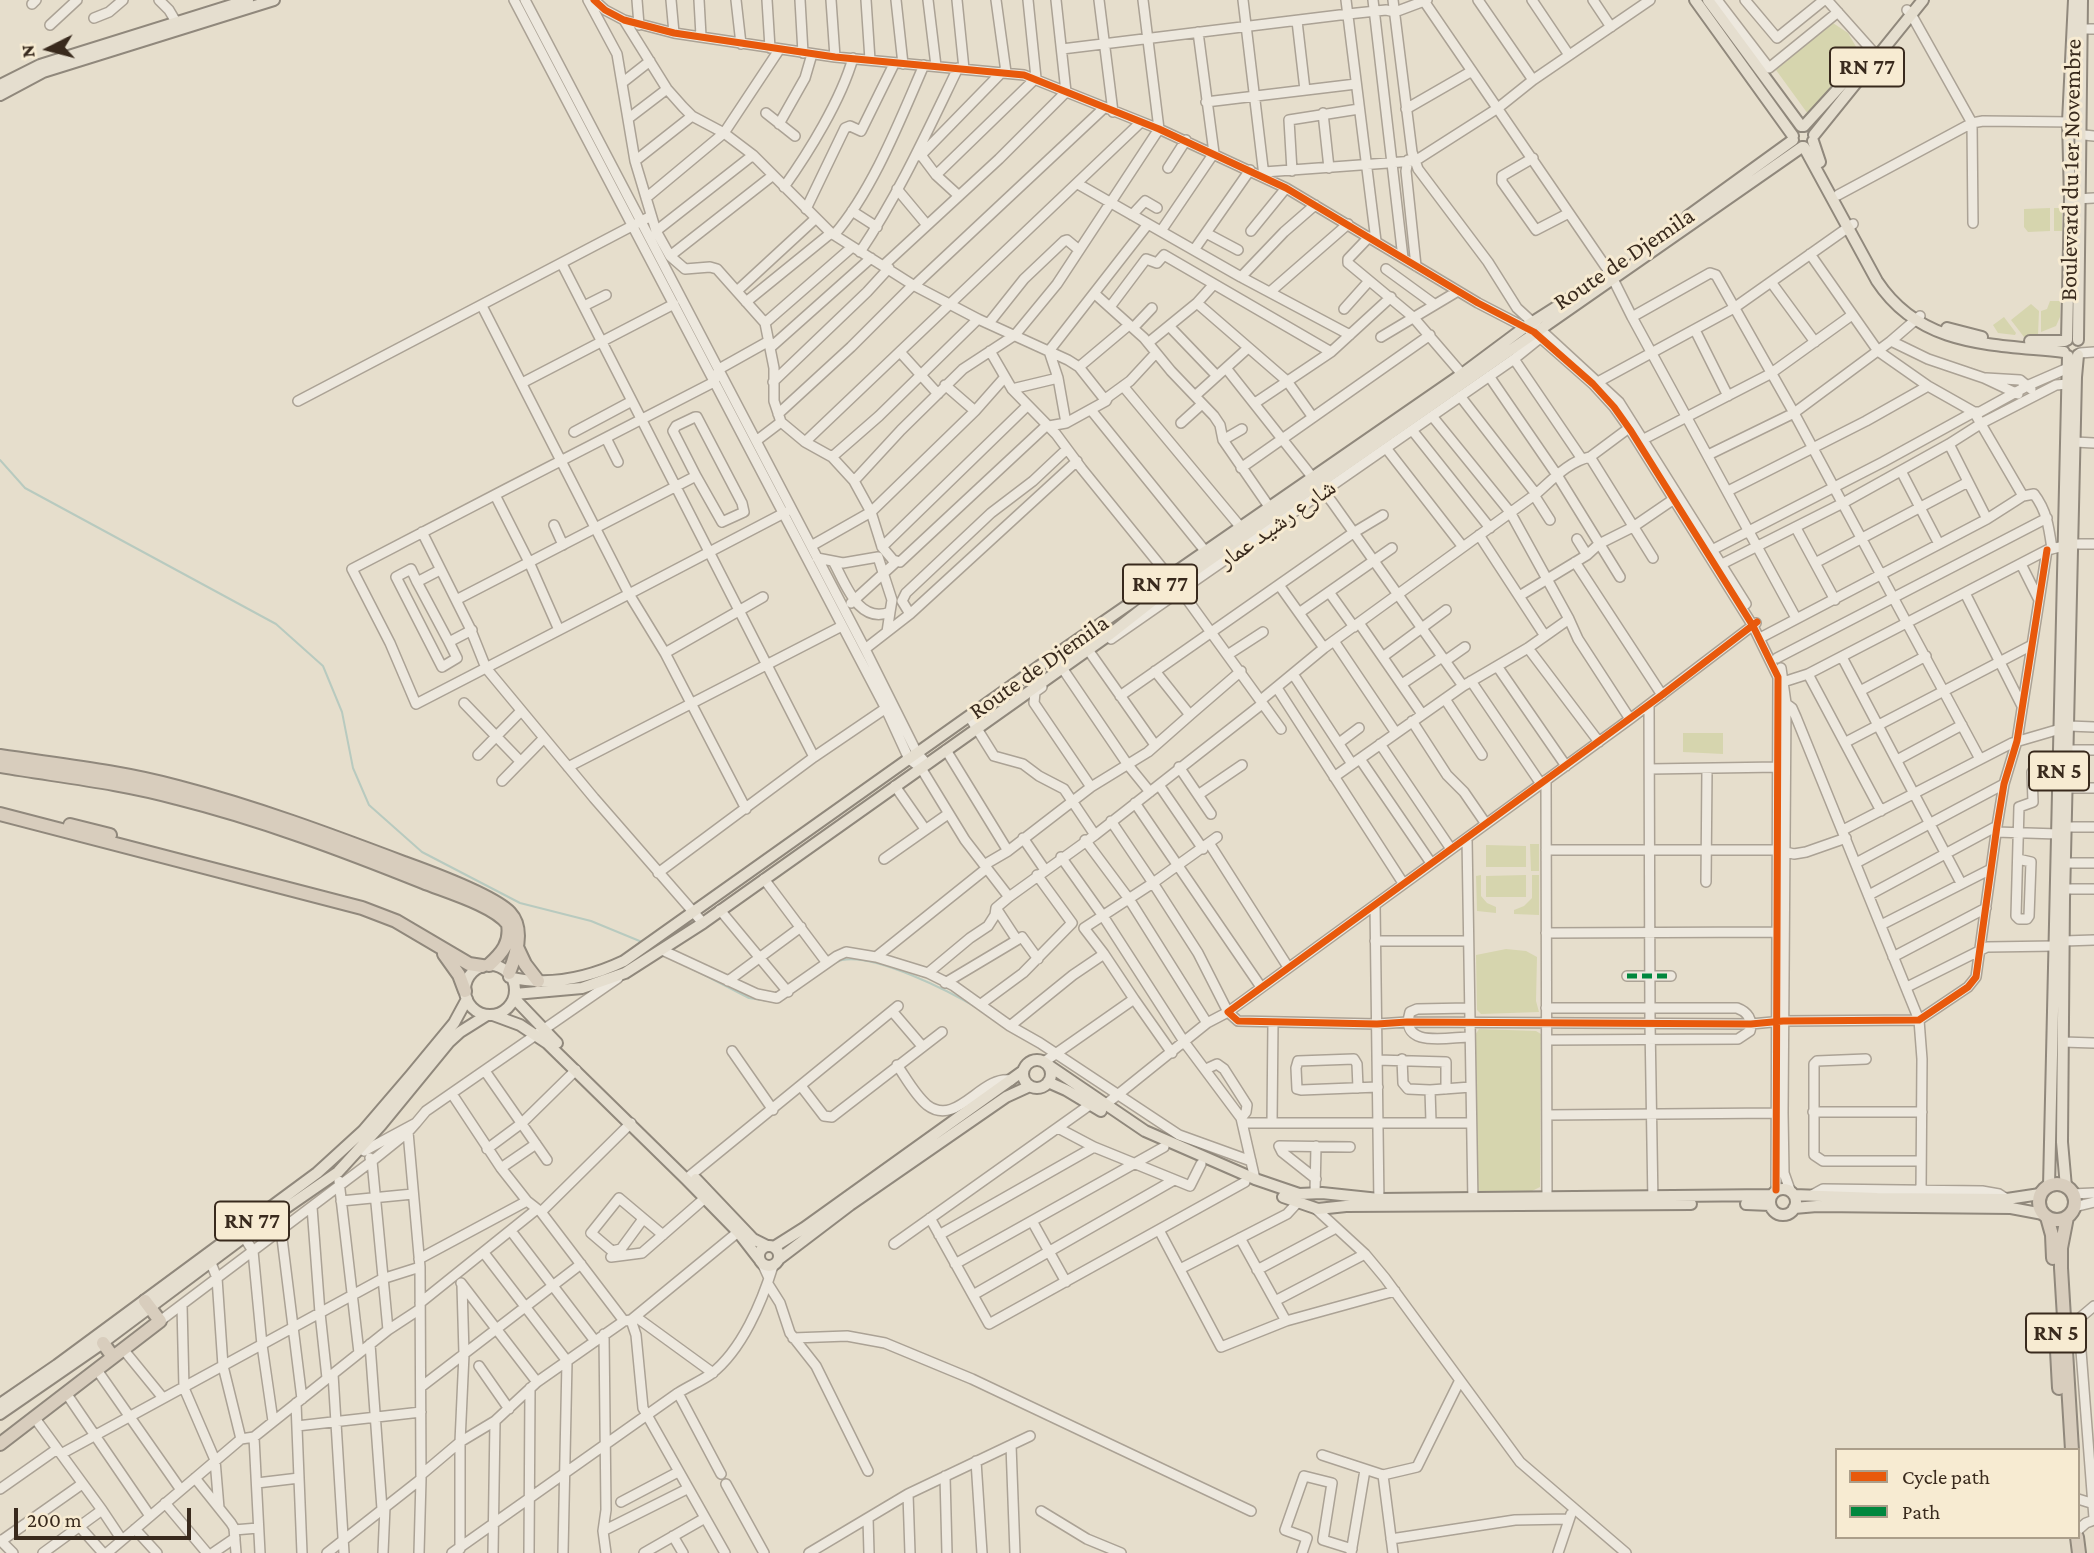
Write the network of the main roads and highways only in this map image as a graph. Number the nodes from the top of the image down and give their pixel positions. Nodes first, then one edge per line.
1 (248, 0) edge
2 (274, 0) edge
3 (1695, 0) edge
4 (1708, 0) edge
5 (1915, 0) edge
6 (1923, 0) edge
7 (2074, 0) edge
8 (2082, 0) edge
9 (1909, 12) junction
10 (214, 15) junction
11 (1874, 53) junction
12 (1, 90) edge
13 (2074, 122) junction
14 (1803, 126) junction
15 (1803, 141) junction
16 (1850, 225) junction
17 (1535, 329) junction
18 (2072, 350) junction
19 (1317, 485) junction
20 (1244, 531) junction
21 (2059, 547) junction
22 (1176, 584) junction
23 (2064, 728) junction
24 (0, 756) edge
25 (0, 766) edge
26 (0, 807) edge
27 (0, 817) edge
28 (2062, 830) junction
29 (203, 865) junction
30 (2060, 944) junction
31 (436, 946) junction
32 (517, 947) junction
33 (485, 965) junction
34 (509, 975) junction
35 (538, 981) junction
36 (466, 995) junction
37 (514, 996) junction
38 (490, 1015) junction
39 (540, 1032) junction
40 (1046, 1064) junction
41 (1023, 1071) junction
42 (1048, 1082) junction
43 (1030, 1086) junction
44 (1172, 1145) junction
45 (359, 1147) junction
46 (689, 1177) junction
47 (1250, 1180) junction
48 (2045, 1190) junction
49 (1315, 1193) junction
50 (1792, 1193) junction
51 (1329, 1194) junction
52 (1772, 1197) junction
53 (1292, 1198) junction
54 (2070, 1201) junction
55 (1379, 1202) junction
56 (1794, 1208) junction
57 (1315, 1209) junction
58 (1328, 1209) junction
59 (2045, 1216) junction
60 (255, 1224) junction
61 (771, 1246) junction
62 (209, 1257) junction
63 (769, 1262) junction
64 (147, 1304) junction
65 (103, 1343) junction
66 (118, 1353) junction
67 (0, 1404) edge
68 (0, 1414) edge
69 (1, 1444) edge
70 (2064, 1448) edge
71 (2072, 1448) edge

1 - 10 main road
2 - 10 main road
3 - 15 main road
4 - 14 main road
5 - 9 main road, RN 77
6 - 9 main road, RN 77
7 - 13 main road, Boulevard du 1er Novembre / RN 5
8 - 13 main road, Boulevard du 1er Novembre / RN 5
9 - 11 main road, RN 77
10 - 12 main road
11 - 14 main road, RN 77
11 - 15 main road, RN 77
13 - 18 main road, Boulevard du 1er Novembre / RN 5
14 - 15 main road
15 - 16 main road
15 - 16 main road
15 - 17 main road
16 - 18 main road
17 - 19 main road
17 - 19 main road, Route de Djemila / RN 77
18 - 21 main road, RN 5
18 - 21 main road, RN 5
19 - 20 main road
19 - 20 main road, Route de Djemila / RN 77
20 - 22 main road
20 - 22 main road, Route de Djemila / RN 77
21 - 23 main road, RN 5
22 - 35 main road, Route de Djemila / RN 77
22 - 37 main road
23 - 28 main road, RN 5
23 - 28 main road, RN 5
24 - 32 highway
25 - 33 highway
26 - 29 highway
27 - 29 highway
28 - 30 main road, RN 5
28 - 30 main road, RN 5
29 - 31 highway
30 - 48 main road, RN 5
30 - 54 main road, RN 5
31 - 33 highway
31 - 36 highway
32 - 34 highway
32 - 35 highway
33 - 34 main road
33 - 36 main road
34 - 35 main road, Route de Djemila / RN 77
34 - 37 main road
36 - 38 main road
36 - 45 main road, RN 77
37 - 38 main road
37 - 39 main road
38 - 39 main road
38 - 45 main road
39 - 46 main road
39 - 46 main road
40 - 41 main road
40 - 42 main road
40 - 44 main road
41 - 43 main road
41 - 61 main road
42 - 43 main road
42 - 44 main road
43 - 63 main road
44 - 47 main road
44 - 47 main road
45 - 60 main road, RN 77
45 - 60 main road
46 - 61 main road
46 - 63 main road
47 - 53 main road
48 - 50 main road
48 - 54 highway
48 - 59 highway
49 - 51 main road
49 - 53 main road
49 - 57 main road
50 - 52 main road
50 - 56 main road
51 - 55 main road
51 - 58 main road
52 - 55 main road
52 - 56 main road
53 - 57 main road
54 - 59 highway
54 - 71 highway, RN 5
55 - 58 main road
56 - 59 main road
57 - 58 main road
59 - 70 highway, RN 5
60 - 62 main road, RN 77
60 - 62 main road
61 - 63 main road
61 - 63 main road
62 - 64 main road, RN 77
64 - 65 main road
64 - 66 highway
64 - 67 main road, RN 77
65 - 66 highway
65 - 68 main road
66 - 69 highway

